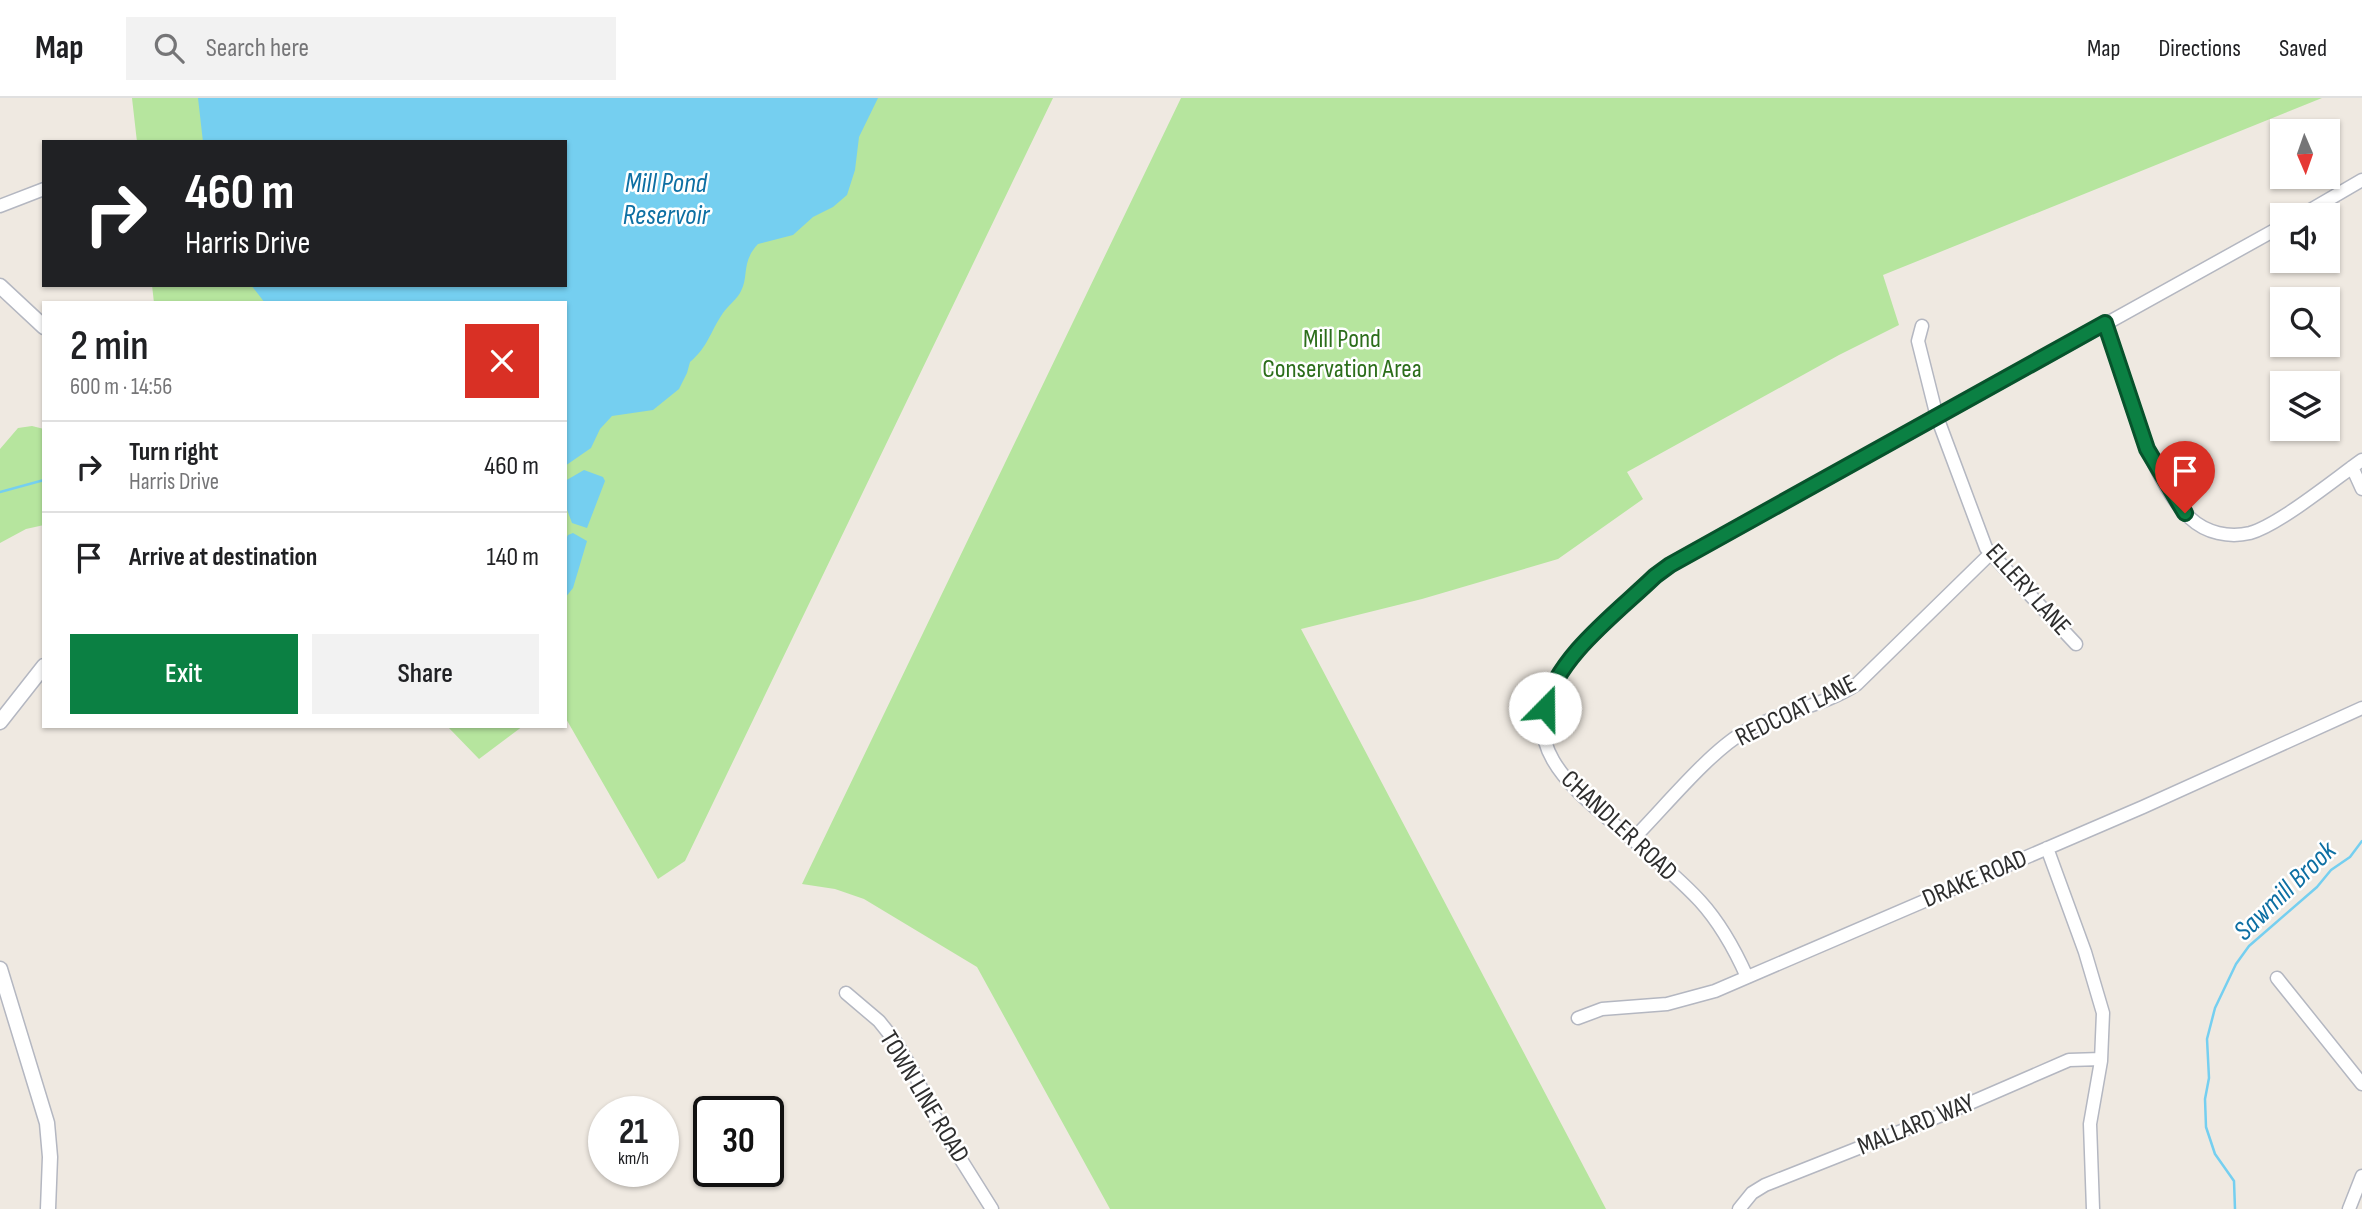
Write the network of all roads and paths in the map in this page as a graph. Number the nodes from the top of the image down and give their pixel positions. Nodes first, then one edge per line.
1 (2362, 180) edge
2 (42, 190) edge
3 (2323, 203) edge
4 (0, 206) edge
5 (2270, 233) edge
6 (0, 286) edge
7 (2105, 323) junction
8 (42, 325) edge
9 (1922, 326) dead end
10 (1937, 417) junction
11 (2357, 463) edge
12 (2362, 489) edge
13 (1990, 554) junction
14 (2076, 644) dead end
15 (42, 669) edge
16 (2362, 708) edge
17 (0, 722) edge
18 (1632, 840) junction
19 (2047, 848) junction
20 (0, 969) edge
21 (1747, 977) junction
22 (2277, 978) dead end
23 (846, 993) dead end
24 (1578, 1018) dead end
25 (2101, 1059) junction
26 (2362, 1084) edge
27 (2362, 1176) edge
28 (48, 1209) edge
29 (992, 1209) edge
30 (1739, 1209) edge
31 (2093, 1209) edge
32 (2349, 1209) edge

1 - 3 street
2 - 4 street
5 - 7 street, CHANDLER ROAD
6 - 8 street
7 - 10 street, CHANDLER ROAD
7 - 11 street
9 - 10 street, ELLERY LANE
10 - 13 street, ELLERY LANE
10 - 18 street, CHANDLER ROAD
11 - 12 street
13 - 14 street, ELLERY LANE
13 - 18 street, REDCOAT LANE
15 - 17 street
16 - 19 street, DRAKE ROAD
18 - 21 street, CHANDLER ROAD
19 - 21 street, DRAKE ROAD
19 - 25 street
20 - 28 street
21 - 24 street, DRAKE ROAD
22 - 26 street
23 - 29 street, TOWN LINE ROAD
25 - 30 street, MALLARD WAY
25 - 31 street
27 - 32 street

